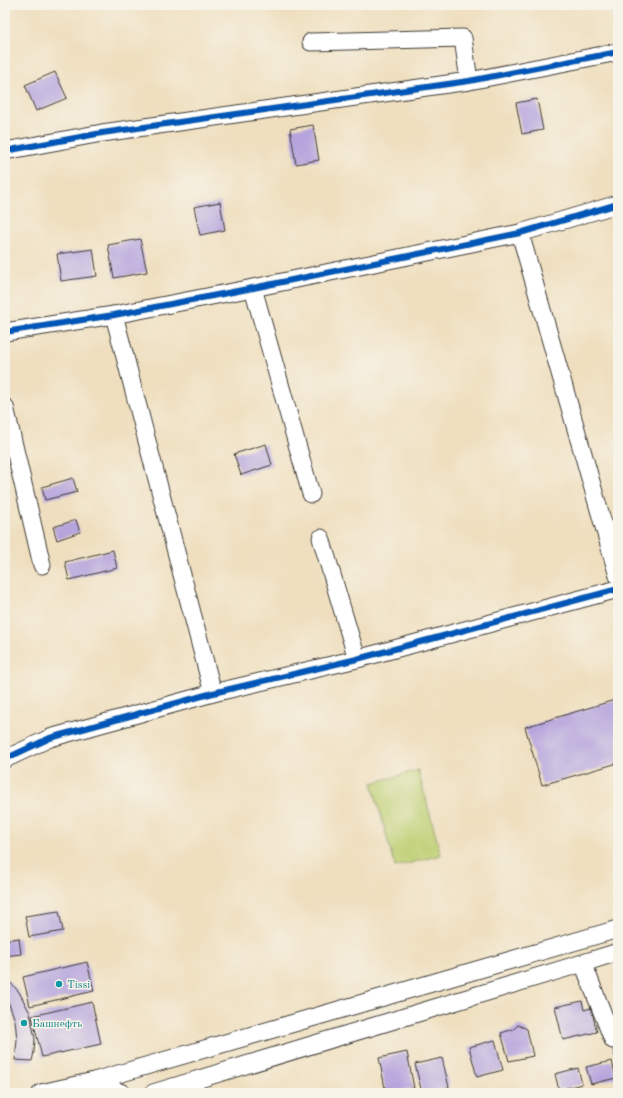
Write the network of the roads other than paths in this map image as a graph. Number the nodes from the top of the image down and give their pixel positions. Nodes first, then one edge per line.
1 (311, 42) dead end
2 (618, 52) edge
3 (469, 82) junction
4 (5, 151) edge
5 (618, 204) edge
6 (520, 233) junction
7 (253, 288) junction
8 (114, 315) junction
9 (5, 332) edge
10 (5, 407) edge
11 (312, 494) dead end
12 (321, 538) dead end
13 (42, 565) dead end
14 (618, 576) edge
15 (618, 589) edge
16 (357, 659) junction
17 (213, 693) junction
18 (5, 759) edge
19 (618, 928) edge
20 (618, 952) edge
21 (583, 964) junction
22 (613, 1040) dead end
23 (94, 1081) junction
24 (40, 1093) edge
25 (122, 1093) edge
26 (153, 1093) edge

1 - 3 street
2 - 3 street
3 - 4 street
5 - 6 street
6 - 7 street
6 - 14 street
7 - 8 street
7 - 11 street
8 - 9 street
8 - 17 street
10 - 13 street
12 - 16 street
15 - 16 street
16 - 17 street
17 - 18 street
19 - 23 street
20 - 21 street
21 - 22 street
21 - 26 street
23 - 24 street
23 - 25 street

